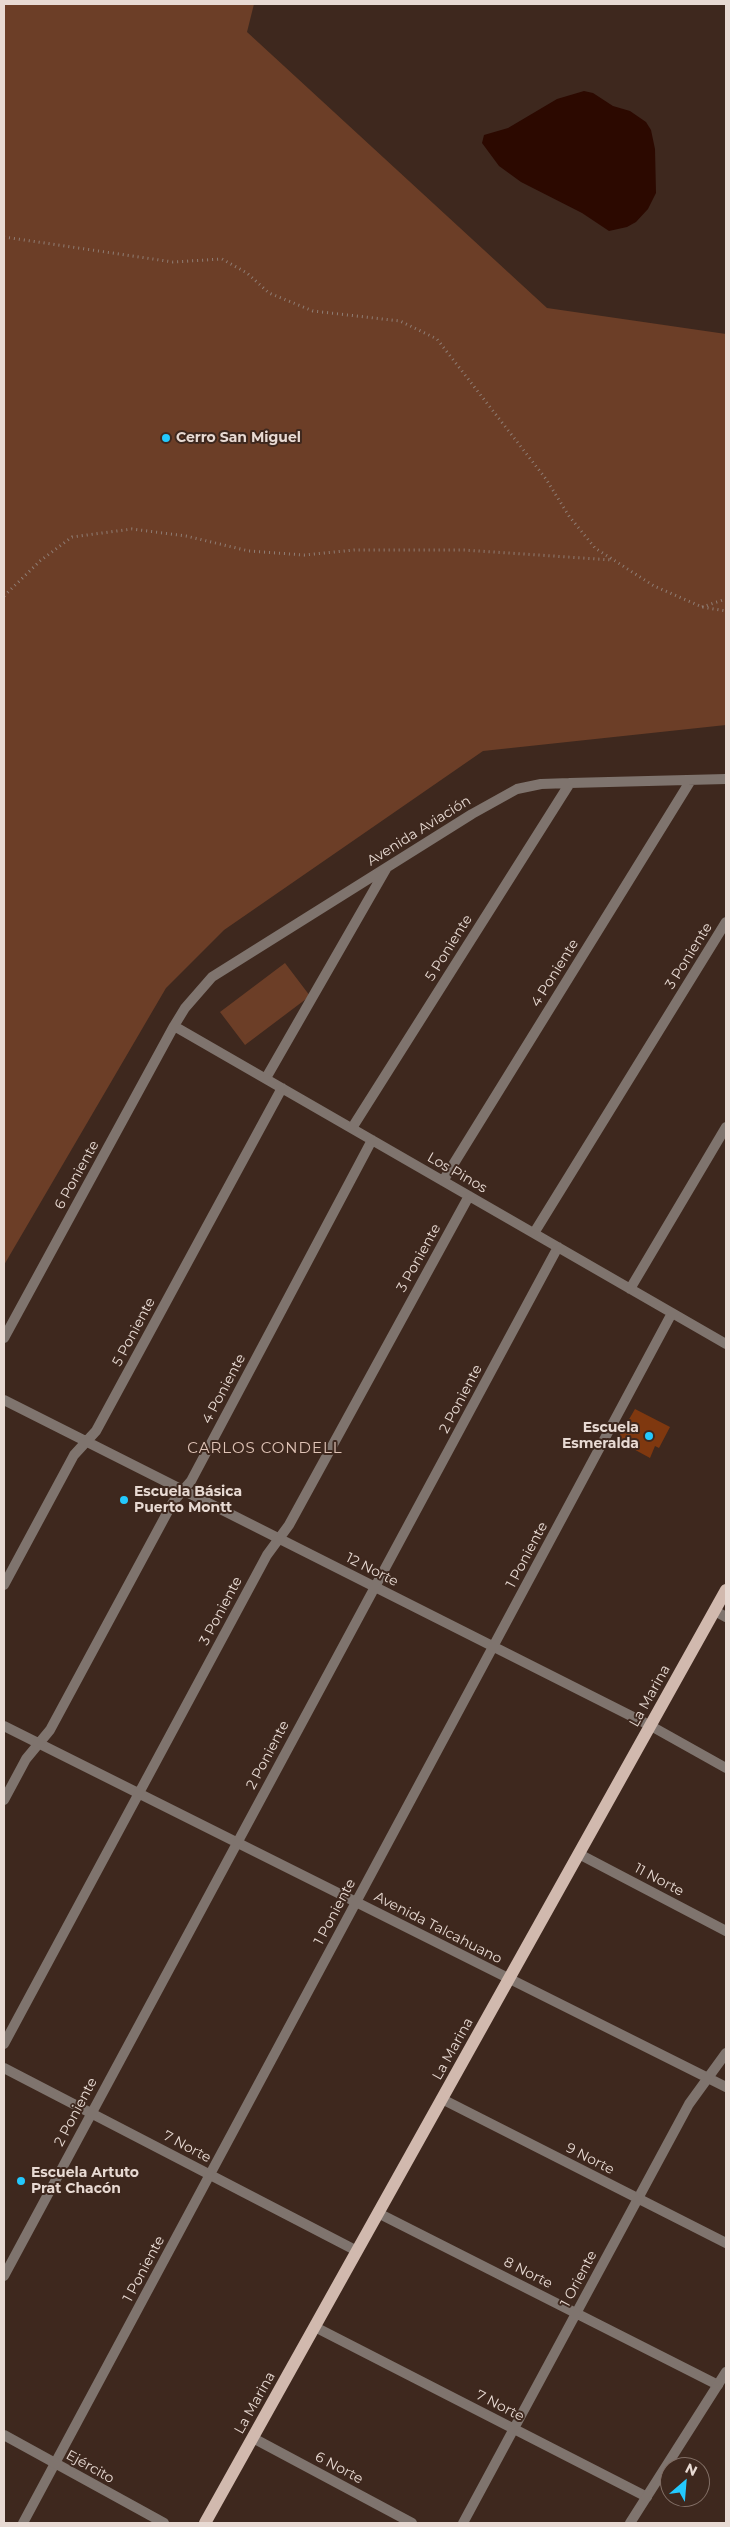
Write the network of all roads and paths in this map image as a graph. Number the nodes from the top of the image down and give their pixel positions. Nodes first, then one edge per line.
1 (4, 237) edge
2 (614, 560) junction
3 (4, 596) edge
4 (726, 599) edge
5 (702, 607) junction
6 (726, 611) edge
7 (726, 778) edge
8 (691, 780) junction
9 (570, 783) junction
10 (387, 866) junction
11 (726, 922) edge
12 (174, 1026) junction
13 (266, 1078) junction
14 (282, 1088) junction
15 (726, 1127) edge
16 (352, 1128) junction
17 (372, 1140) junction
18 (443, 1181) junction
19 (469, 1196) junction
20 (534, 1233) junction
21 (558, 1247) junction
22 (630, 1289) junction
23 (672, 1313) junction
24 (4, 1338) edge
25 (725, 1341) edge
26 (4, 1400) edge
27 (86, 1442) junction
28 (183, 1491) junction
29 (279, 1539) junction
30 (4, 1585) edge
31 (375, 1587) junction
32 (726, 1590) edge
33 (715, 1611) junction
34 (726, 1617) edge
35 (493, 1647) junction
36 (4, 1726) edge
37 (651, 1726) junction
38 (39, 1743) junction
39 (726, 1768) edge
40 (139, 1793) junction
41 (4, 1800) edge
42 (237, 1842) junction
43 (579, 1854) junction
44 (356, 1902) junction
45 (726, 1931) edge
46 (509, 1979) junction
47 (4, 2044) edge
48 (726, 2053) edge
49 (4, 2068) edge
50 (708, 2078) junction
51 (726, 2087) edge
52 (442, 2099) junction
53 (92, 2112) junction
54 (210, 2174) junction
55 (638, 2198) junction
56 (378, 2213) junction
57 (726, 2243) edge
58 (357, 2251) junction
59 (4, 2276) edge
60 (576, 2313) junction
61 (315, 2327) junction
62 (726, 2372) edge
63 (718, 2385) junction
64 (513, 2428) junction
65 (4, 2435) edge
66 (253, 2438) junction
67 (55, 2463) junction
68 (647, 2497) junction
69 (22, 2523) edge
70 (164, 2523) edge
71 (205, 2523) edge
72 (412, 2523) edge
73 (463, 2523) edge
74 (630, 2523) edge

1 - 2 path
2 - 3 path
2 - 5 path
4 - 5 path
5 - 6 path
7 - 8 street, Avenida Aviación
8 - 9 street, Avenida Aviación
8 - 18 street, 4 Poniente
9 - 10 street, Avenida Aviación
9 - 16 street, 5 Poniente
10 - 12 street, Avenida Aviación
10 - 13 street
11 - 20 street, 3 Poniente
12 - 13 street, Los Pinos
12 - 24 street, 6 Poniente
13 - 14 street, Los Pinos
14 - 16 street, Los Pinos
14 - 27 street, 5 Poniente
15 - 22 street
16 - 17 street, Los Pinos
17 - 18 street, Los Pinos
17 - 28 street, 4 Poniente
18 - 19 street, Los Pinos
19 - 20 street, Los Pinos
19 - 29 street, 3 Poniente
20 - 21 street, Los Pinos
21 - 22 street, Los Pinos
21 - 31 street, 2 Poniente
22 - 23 street, Los Pinos
23 - 25 street, Los Pinos
23 - 35 street, 1 Poniente
26 - 27 street, 12 Norte
27 - 28 street, 12 Norte
27 - 30 street, 5 Poniente
28 - 29 street, 12 Norte
28 - 38 street, 4 Poniente
29 - 31 street, 12 Norte
29 - 40 street, 3 Poniente
31 - 35 street, 12 Norte
31 - 42 street, 2 Poniente
32 - 33 main road, La Marina
33 - 34 street
33 - 37 main road, La Marina
35 - 37 street, 12 Norte
35 - 44 street, 1 Poniente
36 - 38 street, Avenida Talcahuano
37 - 39 street, 12 Norte
37 - 43 main road, La Marina
38 - 40 street, Avenida Talcahuano
38 - 41 street, 4 Poniente
40 - 42 street, Avenida Talcahuano
40 - 47 street, 3 Poniente
42 - 44 street, Avenida Talcahuano
42 - 53 street, 2 Poniente
43 - 45 street, 11 Norte
43 - 46 main road, La Marina
44 - 46 street, Avenida Talcahuano
44 - 54 street, 1 Poniente
46 - 50 street, Avenida Talcahuano
46 - 52 main road, La Marina
48 - 50 street, 1 Oriente
49 - 53 street, 7 Norte
50 - 51 street, Avenida Talcahuano
50 - 55 street, 1 Oriente
52 - 55 street, 9 Norte
52 - 56 main road, La Marina
53 - 54 street, 7 Norte
53 - 59 street, 2 Poniente
54 - 58 street, 7 Norte
54 - 67 street, 1 Poniente
55 - 57 street, 9 Norte
55 - 60 street, 1 Oriente
56 - 58 main road, La Marina
56 - 60 street, 8 Norte
58 - 61 main road, La Marina
60 - 63 street, 8 Norte
60 - 64 street, 1 Oriente
61 - 64 street, 7 Norte
61 - 66 main road, La Marina
62 - 63 street
63 - 68 street
64 - 68 street, 7 Norte
64 - 73 street, 1 Oriente
65 - 67 street, Ejército
66 - 71 main road, La Marina
66 - 72 street, 6 Norte
67 - 69 street, 1 Poniente
67 - 70 street, Ejército
68 - 74 street

